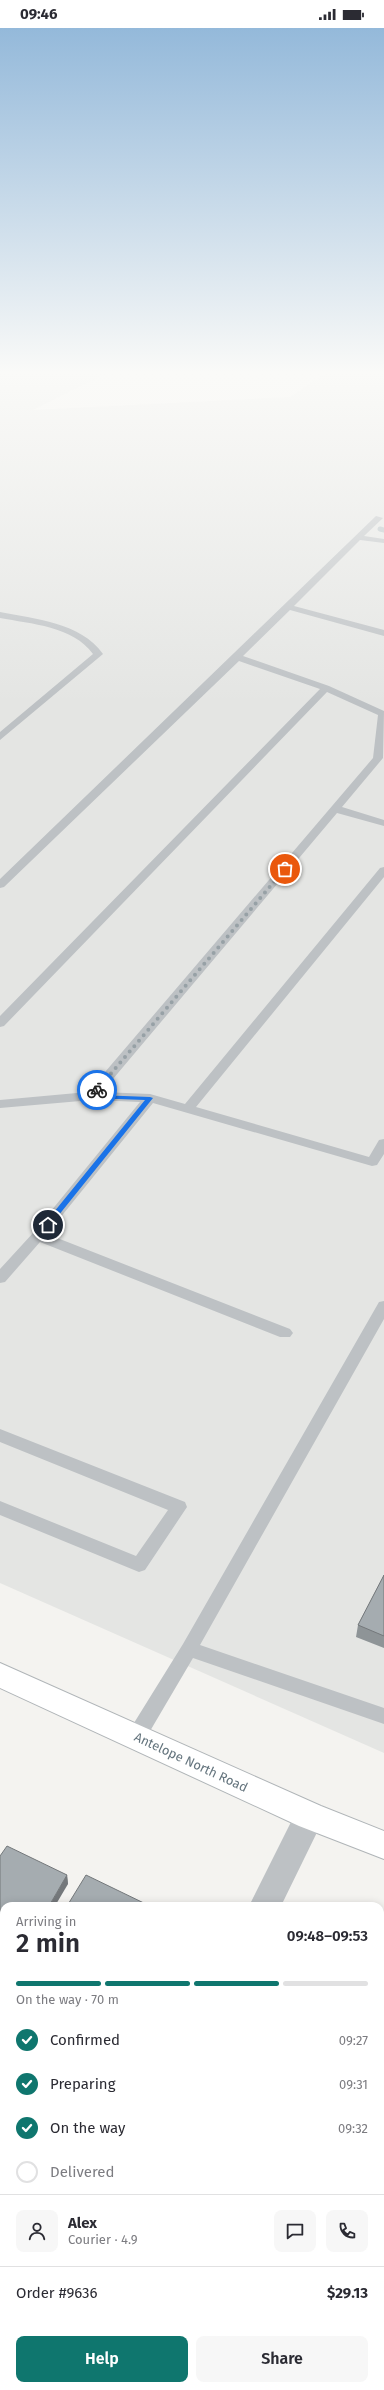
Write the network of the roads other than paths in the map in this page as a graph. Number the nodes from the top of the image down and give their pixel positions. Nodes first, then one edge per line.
1 (382, 517) edge
2 (358, 537) junction
3 (384, 540) edge
4 (288, 607) junction
5 (0, 615) edge
6 (384, 633) edge
7 (237, 657) junction
8 (326, 688) junction
9 (384, 714) edge
10 (0, 737) edge
11 (336, 809) junction
12 (384, 823) edge
13 (384, 870) edge
14 (0, 885) edge
15 (0, 1023) edge
16 (92, 1096) junction
17 (150, 1098) junction
18 (0, 1104) edge
19 (188, 1108) junction
20 (384, 1143) edge
21 (38, 1236) junction
22 (0, 1278) edge
23 (384, 1306) edge
24 (285, 1333) dead end
25 (0, 1435) edge
26 (0, 1508) edge
27 (189, 1650) junction
28 (0, 1675) edge
29 (384, 1716) edge
30 (136, 1737) junction
31 (310, 1816) junction
32 (384, 1845) edge
33 (267, 1902) edge

1 - 2 lane
2 - 3 lane
2 - 4 lane
4 - 6 lane
4 - 7 lane
5 - 10 lane
7 - 8 lane
7 - 14 lane
8 - 9 lane
8 - 15 lane
9 - 11 lane
11 - 12 lane
11 - 16 lane
13 - 19 lane
16 - 17 lane
16 - 18 lane
17 - 19 lane
17 - 21 lane
19 - 20 lane
21 - 22 lane
21 - 24 lane
23 - 27 lane
25 - 26 lane
27 - 29 lane
27 - 30 lane
28 - 30 main road, Antelope North Road
30 - 31 main road, Antelope North Road
31 - 32 main road, Antelope North Road
31 - 33 street

